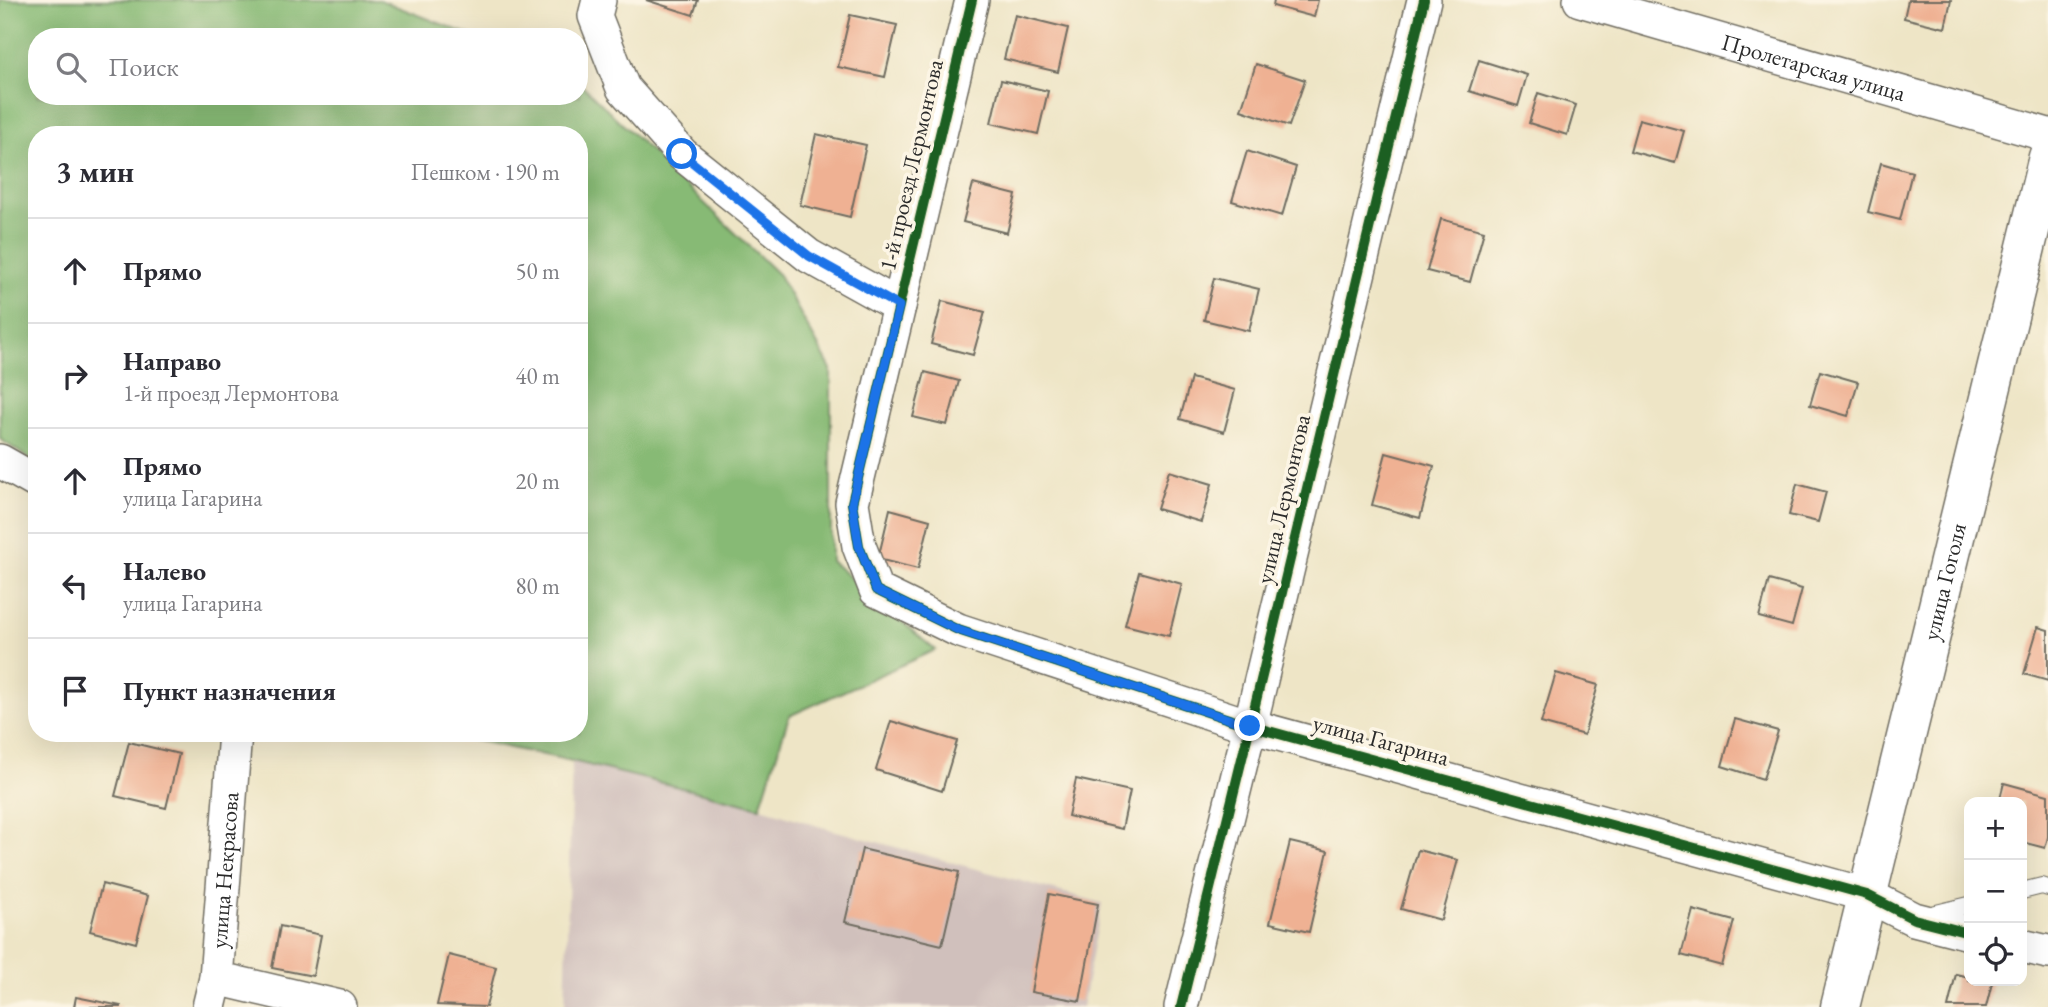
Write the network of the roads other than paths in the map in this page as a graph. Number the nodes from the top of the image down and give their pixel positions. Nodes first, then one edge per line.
1 (972, 0) edge
2 (1424, 0) edge
3 (1580, 0) edge
4 (597, 8) edge
5 (2048, 135) edge
6 (2048, 156) edge
7 (899, 306) junction
8 (0, 461) edge
9 (28, 477) edge
10 (852, 503) joint
11 (1250, 726) junction
12 (234, 742) edge
13 (2048, 888) edge
14 (2027, 890) edge
15 (1867, 895) junction
16 (1964, 906) edge
17 (1914, 919) junction
18 (1964, 932) edge
19 (2027, 947) edge
20 (2048, 952) edge
21 (212, 992) edge
22 (340, 1007) edge
23 (1181, 1007) edge
24 (1840, 1007) edge

1 - 7 street, 1-й проезд Лермонтова
2 - 11 street, улица Лермонтова
3 - 5 street, Пролетарская улица
4 - 7 street
6 - 15 street, улица Гоголя
7 - 10 street, 1-й проезд Лермонтова
8 - 9 street
10 - 11 street, улица Гагарина
11 - 15 street, улица Гагарина
11 - 23 street, улица Лермонтова
12 - 21 street, улица Некрасова
13 - 14 lane
15 - 17 street, улица Гагарина
15 - 24 street, улица Гоголя
16 - 17 lane
17 - 18 street, улица Гагарина
19 - 20 street
21 - 22 street

